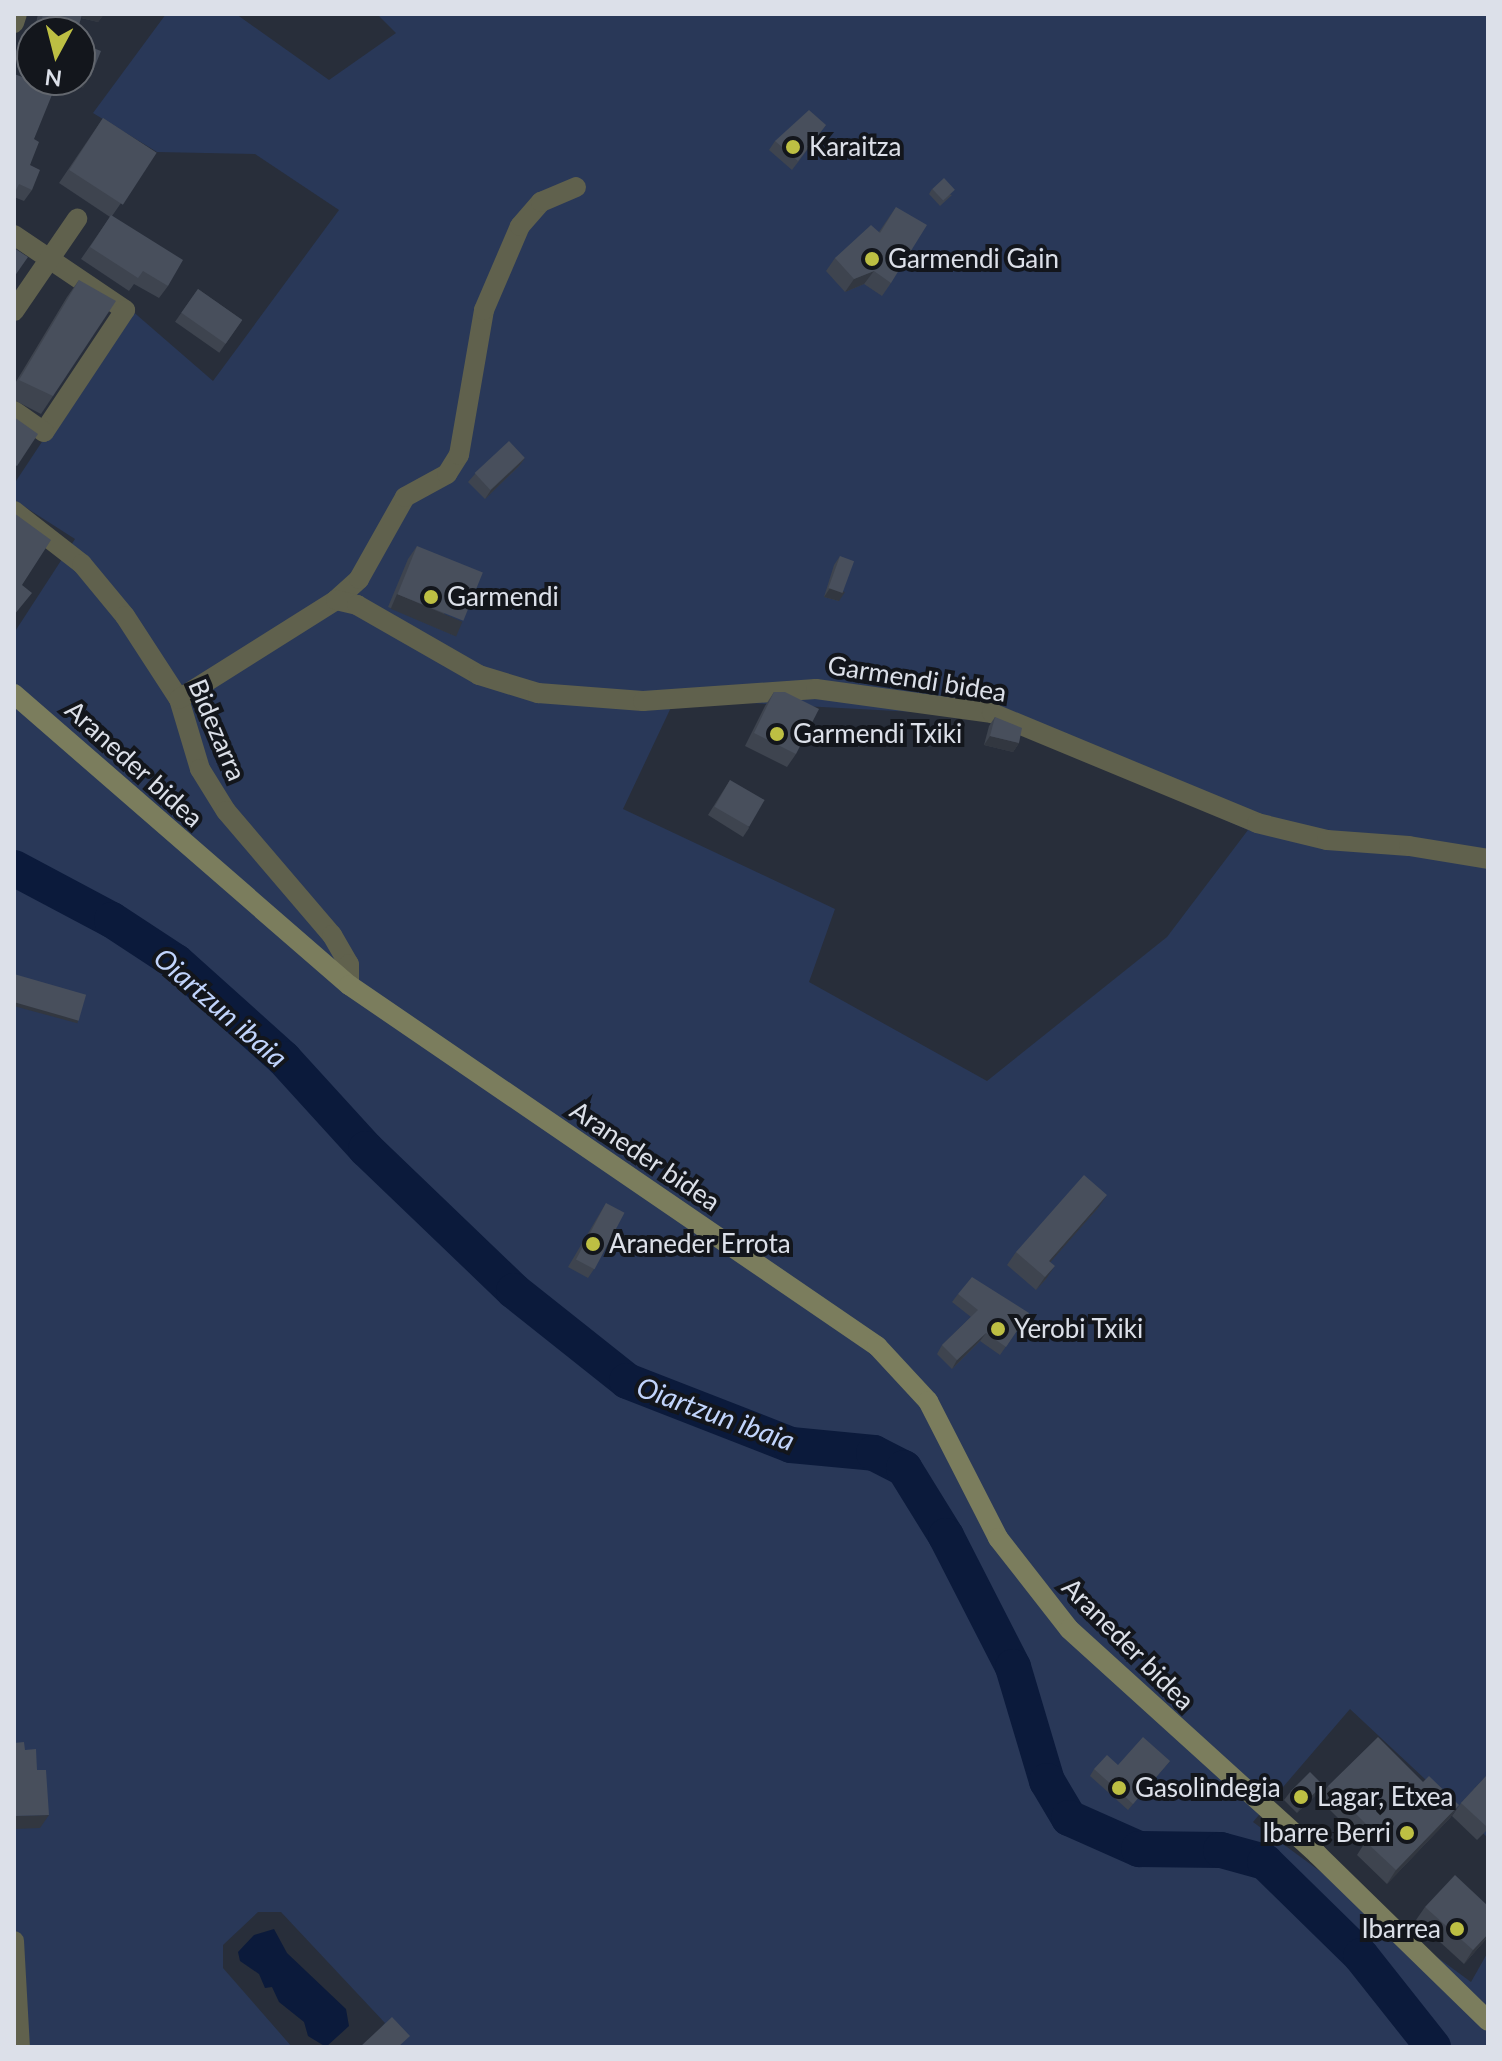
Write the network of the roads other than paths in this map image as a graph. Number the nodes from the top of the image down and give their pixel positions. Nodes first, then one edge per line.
1 (17, 14) edge
2 (14, 23) edge
3 (576, 187) dead end
4 (77, 219) dead end
5 (14, 235) edge
6 (49, 260) junction
7 (14, 311) edge
8 (14, 411) edge
9 (14, 511) edge
10 (336, 600) junction
11 (14, 694) edge
12 (179, 699) junction
13 (1488, 859) edge
14 (349, 985) junction
15 (14, 1941) edge
16 (1488, 2021) edge
17 (20, 2047) edge

1 - 2 street
3 - 10 street
4 - 6 street
5 - 6 street
6 - 7 street
6 - 8 street
9 - 12 street, Bidezarra
10 - 12 street
10 - 13 street, Garmendi bidea
11 - 14 street, Araneder bidea
12 - 14 street, Bidezarra
14 - 16 street, Araneder bidea
15 - 17 street

